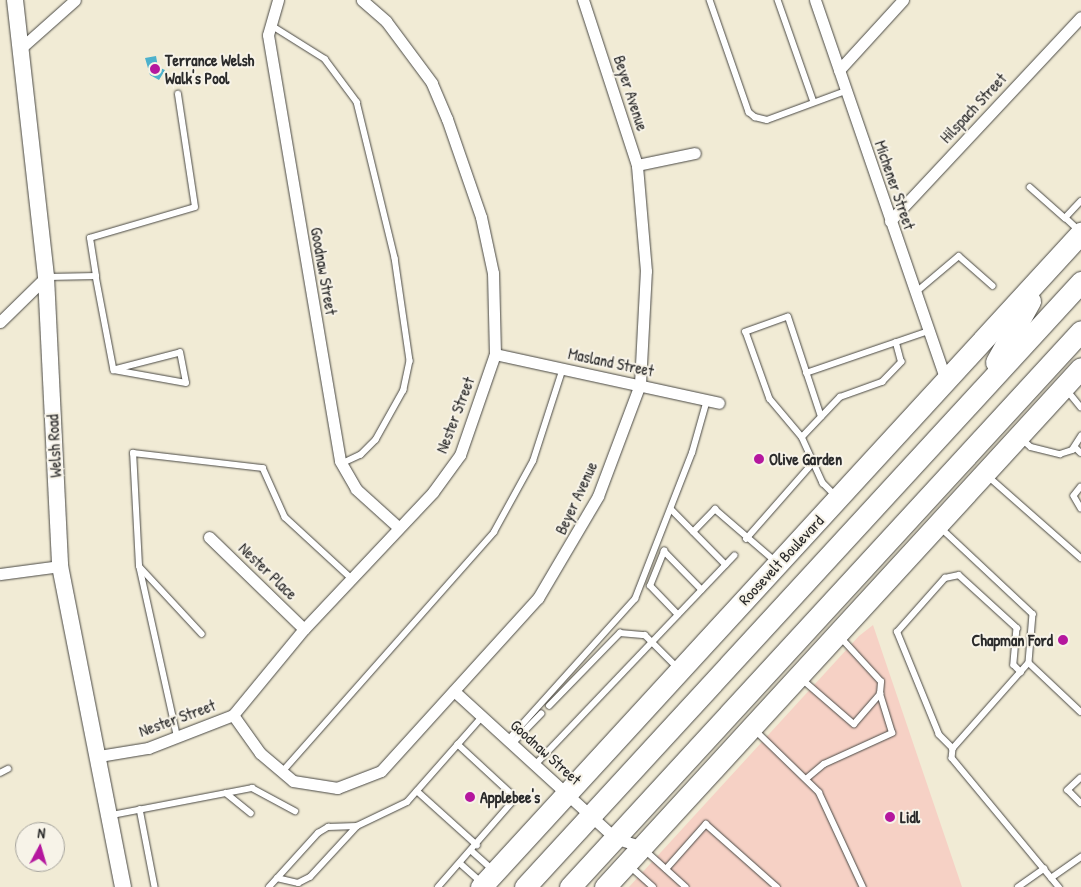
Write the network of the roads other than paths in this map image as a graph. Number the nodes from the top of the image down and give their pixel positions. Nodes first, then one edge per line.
1 (15, 0) edge
2 (75, 0) edge
3 (278, 0) edge
4 (362, 0) edge
5 (583, 0) edge
6 (710, 0) edge
7 (778, 0) edge
8 (815, 0) edge
9 (903, 0) edge
10 (1081, 17) edge
11 (271, 25) junction
12 (21, 48) junction
13 (839, 70) junction
14 (846, 91) junction
15 (178, 94) dead end
16 (814, 102) junction
17 (695, 154) dead end
18 (638, 165) junction
19 (1030, 187) dead end
20 (1081, 200) edge
21 (1065, 218) junction
22 (890, 221) junction
23 (1081, 233) edge
24 (1048, 269) junction
25 (96, 276) junction
26 (46, 277) junction
27 (1081, 282) edge
28 (993, 286) dead end
29 (915, 293) junction
30 (0, 322) edge
31 (929, 331) junction
32 (1081, 331) edge
33 (896, 343) junction
34 (495, 354) junction
35 (1048, 366) junction
36 (563, 368) junction
37 (1081, 368) edge
38 (114, 370) junction
39 (806, 373) junction
40 (946, 380) junction
41 (640, 384) junction
42 (1064, 387) junction
43 (977, 395) junction
44 (706, 400) junction
45 (719, 404) dead end
46 (1081, 407) edge
47 (821, 417) junction
48 (1019, 436) junction
49 (1081, 436) edge
50 (802, 437) junction
51 (1075, 447) junction
52 (1081, 453) edge
53 (342, 464) junction
54 (812, 464) junction
55 (991, 466) junction
56 (1081, 487) edge
57 (838, 498) junction
58 (1081, 508) edge
59 (671, 509) junction
60 (937, 525) junction
61 (397, 526) junction
62 (693, 532) junction
63 (209, 537) dead end
64 (746, 539) junction
65 (734, 556) dead end
66 (1081, 558) edge
67 (778, 563) junction
68 (726, 565) junction
69 (60, 566) junction
70 (139, 566) junction
71 (0, 574) edge
72 (351, 578) junction
73 (702, 590) junction
74 (678, 615) junction
75 (304, 629) junction
76 (837, 633) junction
77 (202, 634) dead end
78 (651, 643) junction
79 (1029, 663) junction
80 (680, 670) junction
81 (1021, 672) junction
82 (798, 676) junction
83 (454, 691) junction
84 (880, 694) junction
85 (549, 706) dead end
86 (1081, 712) edge
87 (541, 714) dead end
88 (233, 715) junction
89 (482, 717) junction
90 (751, 727) junction
91 (177, 737) junction
92 (510, 742) junction
93 (458, 745) junction
94 (953, 749) junction
95 (99, 756) junction
96 (535, 765) junction
97 (8, 769) dead end
98 (282, 772) junction
99 (0, 774) edge
100 (1081, 778) edge
101 (806, 779) junction
102 (417, 791) junction
103 (226, 793) junction
104 (566, 794) junction
105 (1081, 803) edge
106 (140, 809) junction
107 (295, 811) dead end
108 (251, 813) dead end
109 (110, 815) junction
110 (590, 815) junction
111 (357, 826) junction
112 (616, 838) junction
113 (477, 845) junction
114 (642, 847) junction
115 (472, 851) junction
116 (1081, 857) edge
117 (460, 863) junction
118 (626, 863) junction
119 (666, 869) junction
120 (540, 870) junction
121 (1044, 870) junction
122 (277, 878) junction
123 (1051, 878) junction
124 (486, 881) edge
125 (650, 886) edge
126 (123, 887) edge
127 (155, 887) edge
128 (269, 887) edge
129 (438, 887) edge
130 (516, 887) edge
131 (525, 887) edge
132 (570, 887) edge
133 (604, 887) edge
134 (686, 887) edge
135 (777, 887) edge
136 (863, 887) edge
137 (1018, 887) edge
138 (1059, 887) edge

1 - 12 main road, Welsh Road
2 - 12 street
3 - 11 street, Goodnaw Street
4 - 34 street, Nester Street
5 - 18 street, Beyer Avenue
6 - 16 lane
7 - 16 lane
8 - 13 street, Michener Street
9 - 13 street
10 - 22 street, Hilspach Street
11 - 53 street, Goodnaw Street
11 - 53 lane
12 - 26 main road, Welsh Road
13 - 14 street, Michener Street
14 - 16 lane
14 - 22 street, Michener Street
15 - 25 lane
17 - 18 street
18 - 41 street, Beyer Avenue
19 - 21 lane
20 - 21 lane
21 - 23 lane
22 - 29 street, Michener Street
23 - 24 highway, Roosevelt Boulevard
24 - 40 highway, Roosevelt Boulevard
24 - 43 highway
25 - 26 lane
25 - 38 lane
26 - 30 street
26 - 69 main road, Welsh Road
27 - 43 highway, Roosevelt Boulevard
28 - 29 lane
29 - 31 street, Michener Street
31 - 33 lane
31 - 40 street, Michener Street
32 - 35 highway
33 - 39 lane
33 - 47 lane
34 - 36 street, Masland Street
34 - 61 street, Nester Street
35 - 55 highway
35 - 112 highway
36 - 41 street, Masland Street
36 - 98 lane
37 - 42 highway
38 - 38 lane
39 - 47 lane
39 - 50 lane
40 - 57 highway, Roosevelt Boulevard
41 - 44 street, Masland Street
41 - 83 street, Beyer Avenue
42 - 46 lane
42 - 48 highway
43 - 110 highway, Roosevelt Boulevard
44 - 45 street, Masland Street
44 - 59 lane
47 - 50 lane
48 - 51 lane
48 - 55 highway
49 - 51 lane
50 - 54 lane
51 - 52 lane
53 - 61 street, Goodnaw Street
54 - 57 lane
54 - 64 lane
55 - 60 highway
55 - 66 lane
56 - 58 lane
57 - 67 highway, Roosevelt Boulevard
59 - 62 lane
59 - 92 lane
60 - 76 highway
60 - 79 lane
61 - 72 street, Nester Street
62 - 64 lane
62 - 68 lane
63 - 75 street, Nester Place
64 - 67 lane
65 - 68 lane
67 - 80 highway, Roosevelt Boulevard
68 - 73 lane
69 - 71 street
69 - 95 main road, Welsh Road
70 - 72 lane
70 - 77 lane
70 - 91 lane
72 - 75 street, Nester Street
73 - 74 lane
73 - 74 lane
74 - 78 lane
75 - 88 street, Nester Street
76 - 82 highway
76 - 84 lane
78 - 80 lane
78 - 85 lane
78 - 96 lane
79 - 81 lane
79 - 86 lane
80 - 104 highway, Roosevelt Boulevard
81 - 94 lane
81 - 94 lane
82 - 84 lane
82 - 90 highway
83 - 89 street, Goodnaw Street
83 - 98 street, Beyer Avenue
84 - 101 lane
87 - 92 lane
88 - 91 street, Nester Street
88 - 98 street, Beyer Avenue
89 - 92 street, Goodnaw Street
89 - 93 lane
90 - 101 lane
90 - 114 highway
91 - 95 street, Nester Street
92 - 96 street, Goodnaw Street
93 - 102 lane
93 - 113 lane
94 - 121 lane
95 - 109 main road, Welsh Road
96 - 104 street, Goodnaw Street
97 - 99 lane
100 - 105 lane
101 - 136 lane
102 - 111 lane
102 - 113 lane
103 - 106 lane
103 - 107 lane
103 - 108 lane
104 - 110 street, Goodnaw Street
104 - 124 highway, Roosevelt Boulevard
106 - 109 lane
106 - 127 lane
109 - 126 main road, Welsh Road
110 - 112 street, Goodnaw Street
110 - 120 highway, Roosevelt Boulevard
111 - 122 lane
111 - 122 lane
112 - 114 street, Goodnaw Street
112 - 118 street, Goodnaw Street
112 - 132 highway
113 - 115 lane
114 - 118 highway
114 - 119 lane
115 - 117 lane
115 - 124 lane
116 - 123 lane
117 - 124 lane
117 - 129 lane
118 - 125 lane
118 - 133 highway
119 - 134 lane
119 - 135 lane
120 - 130 highway
120 - 131 highway, Roosevelt Boulevard
121 - 123 lane
121 - 137 lane
122 - 128 lane
123 - 138 lane

